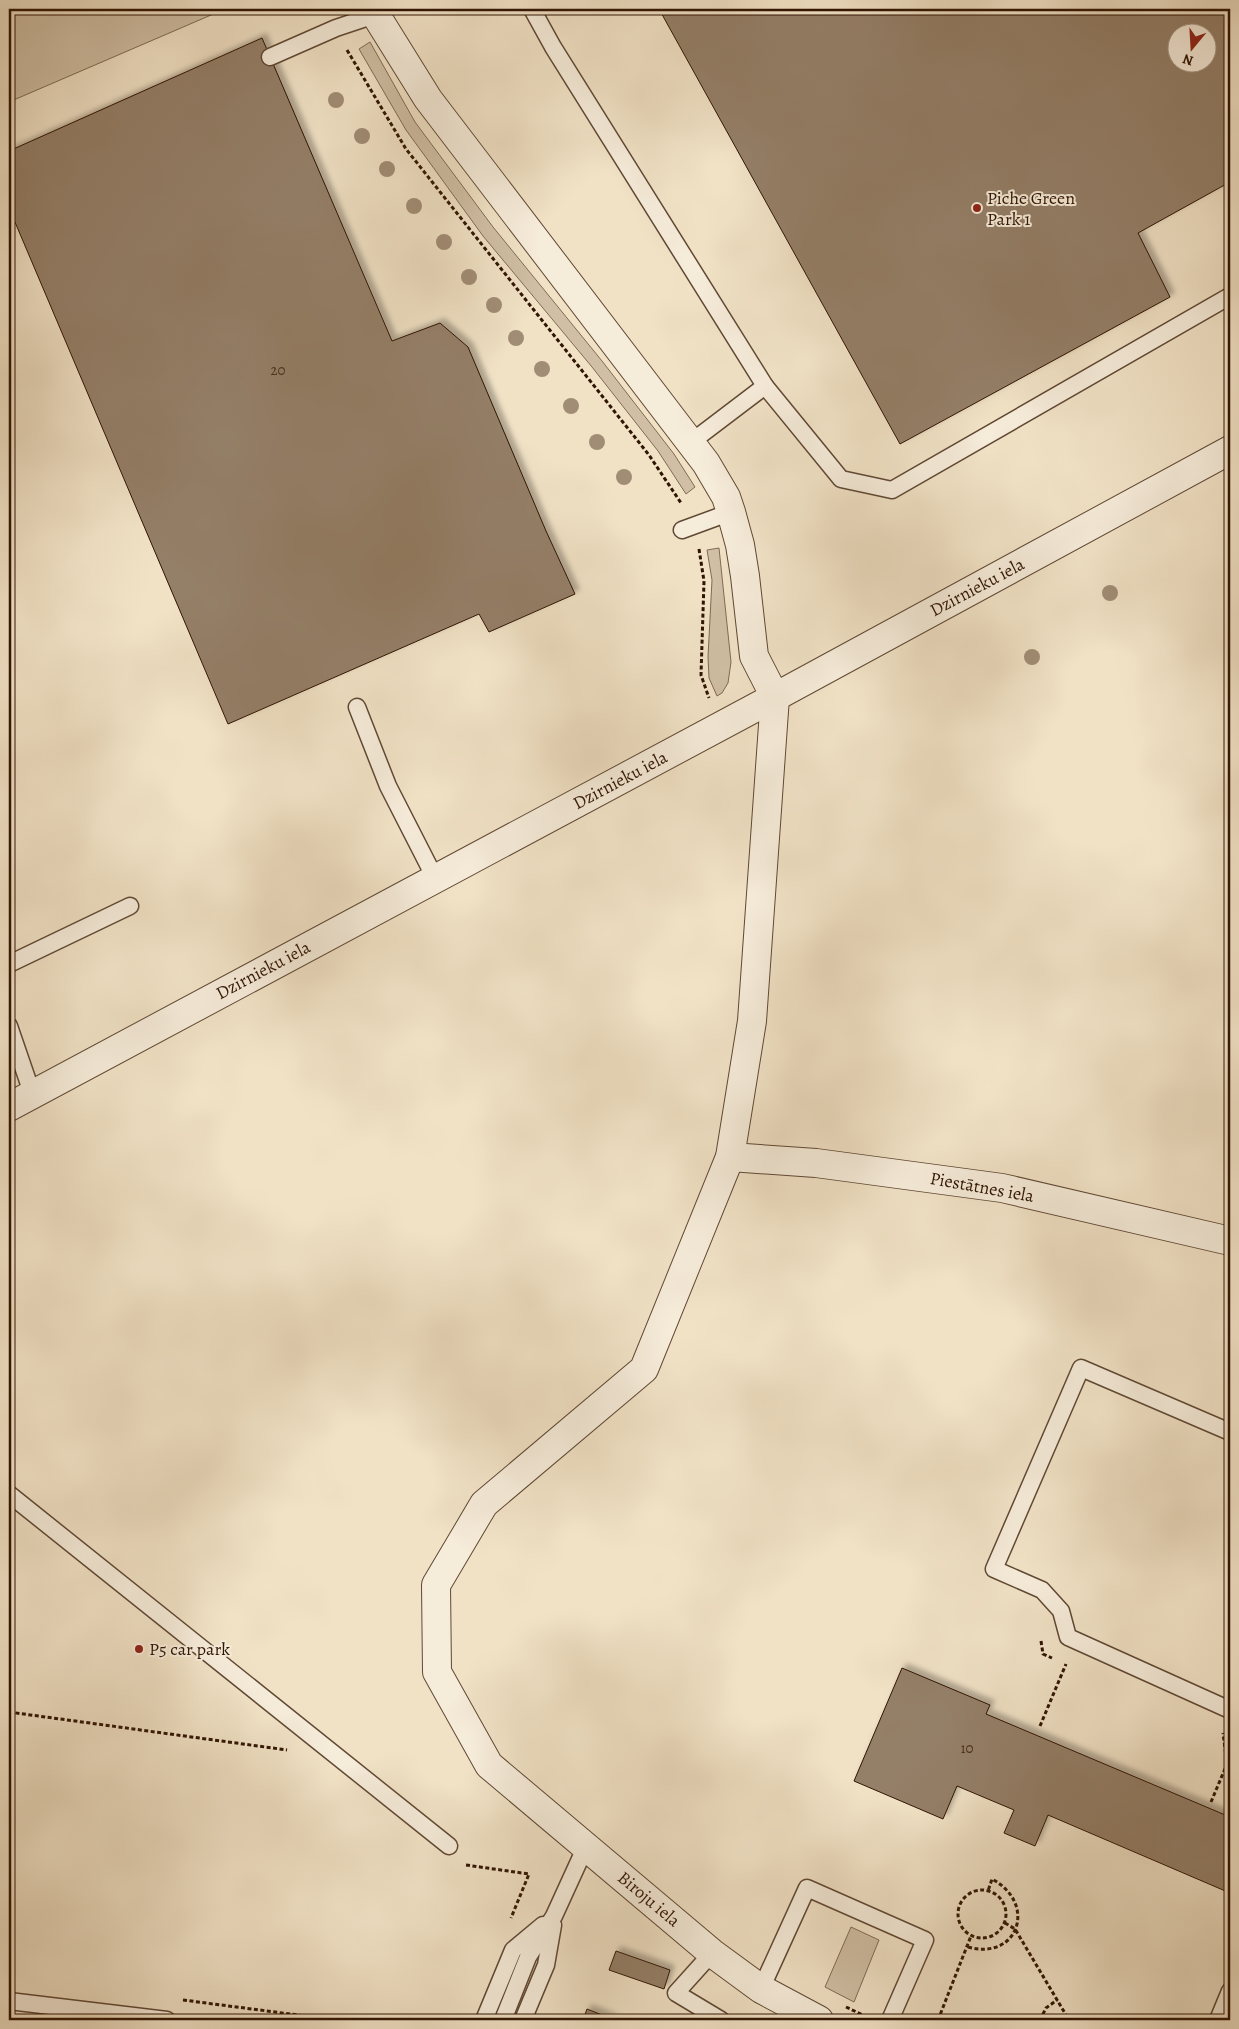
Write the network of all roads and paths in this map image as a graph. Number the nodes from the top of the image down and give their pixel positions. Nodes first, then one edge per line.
1 (532, 9) edge
2 (374, 12) edge
3 (336, 28) junction
4 (270, 57) dead end
5 (1230, 296) edge
6 (765, 386) junction
7 (690, 443) junction
8 (1230, 450) edge
9 (731, 512) junction
10 (686, 528) junction
11 (707, 692) dead end
12 (774, 697) junction
13 (357, 707) dead end
14 (435, 878) junction
15 (130, 906) dead end
16 (9, 964) edge
17 (9, 1026) edge
18 (32, 1093) junction
19 (9, 1107) edge
20 (730, 1157) junction
21 (1230, 1241) edge
22 (1230, 1432) edge
23 (9, 1494) edge
24 (1066, 1664) dead end
25 (1230, 1710) edge
26 (9, 1712) edge
27 (1040, 1726) dead end
28 (290, 1750) dead end
29 (449, 1846) dead end
30 (586, 1846) junction
31 (988, 1891) junction
32 (554, 1916) junction
33 (1005, 1923) junction
34 (1015, 1929) junction
35 (971, 1936) junction
36 (968, 1947) junction
37 (712, 1952) junction
38 (761, 1988) junction
39 (1230, 1992) edge
40 (1057, 2000) junction
41 (9, 2001) edge
42 (167, 2020) edge
43 (484, 2020) edge
44 (504, 2020) edge
45 (523, 2020) edge
46 (721, 2020) edge
47 (819, 2020) edge
48 (890, 2020) edge
49 (938, 2020) edge
50 (1040, 2020) edge
51 (1068, 2020) edge
52 (1218, 2020) edge

1 - 6 lane
2 - 3 lane
2 - 7 street
3 - 4 lane
3 - 10 path
5 - 6 lane
6 - 7 lane
7 - 9 street
8 - 12 street, Dzirnieku iela
9 - 10 lane
9 - 12 street
10 - 11 path
12 - 14 street, Dzirnieku iela
12 - 20 street
13 - 14 lane
14 - 18 street, Dzirnieku iela
15 - 16 lane
17 - 18 lane
18 - 19 street, Dzirnieku iela
20 - 21 street, Piestātnes iela
20 - 30 street, Biroju iela
22 - 25 lane
23 - 29 lane
24 - 27 path
26 - 28 path
30 - 32 lane
30 - 37 street, Biroju iela
31 - 33 path
31 - 34 path
31 - 35 path
32 - 43 lane
32 - 44 lane
32 - 45 lane
33 - 34 path
33 - 35 path
34 - 36 path
34 - 40 path
35 - 36 path
36 - 49 path
37 - 38 street, Biroju iela
37 - 46 lane
38 - 47 street, Biroju iela
38 - 48 lane
39 - 52 lane
40 - 50 path
40 - 51 path
41 - 42 lane

